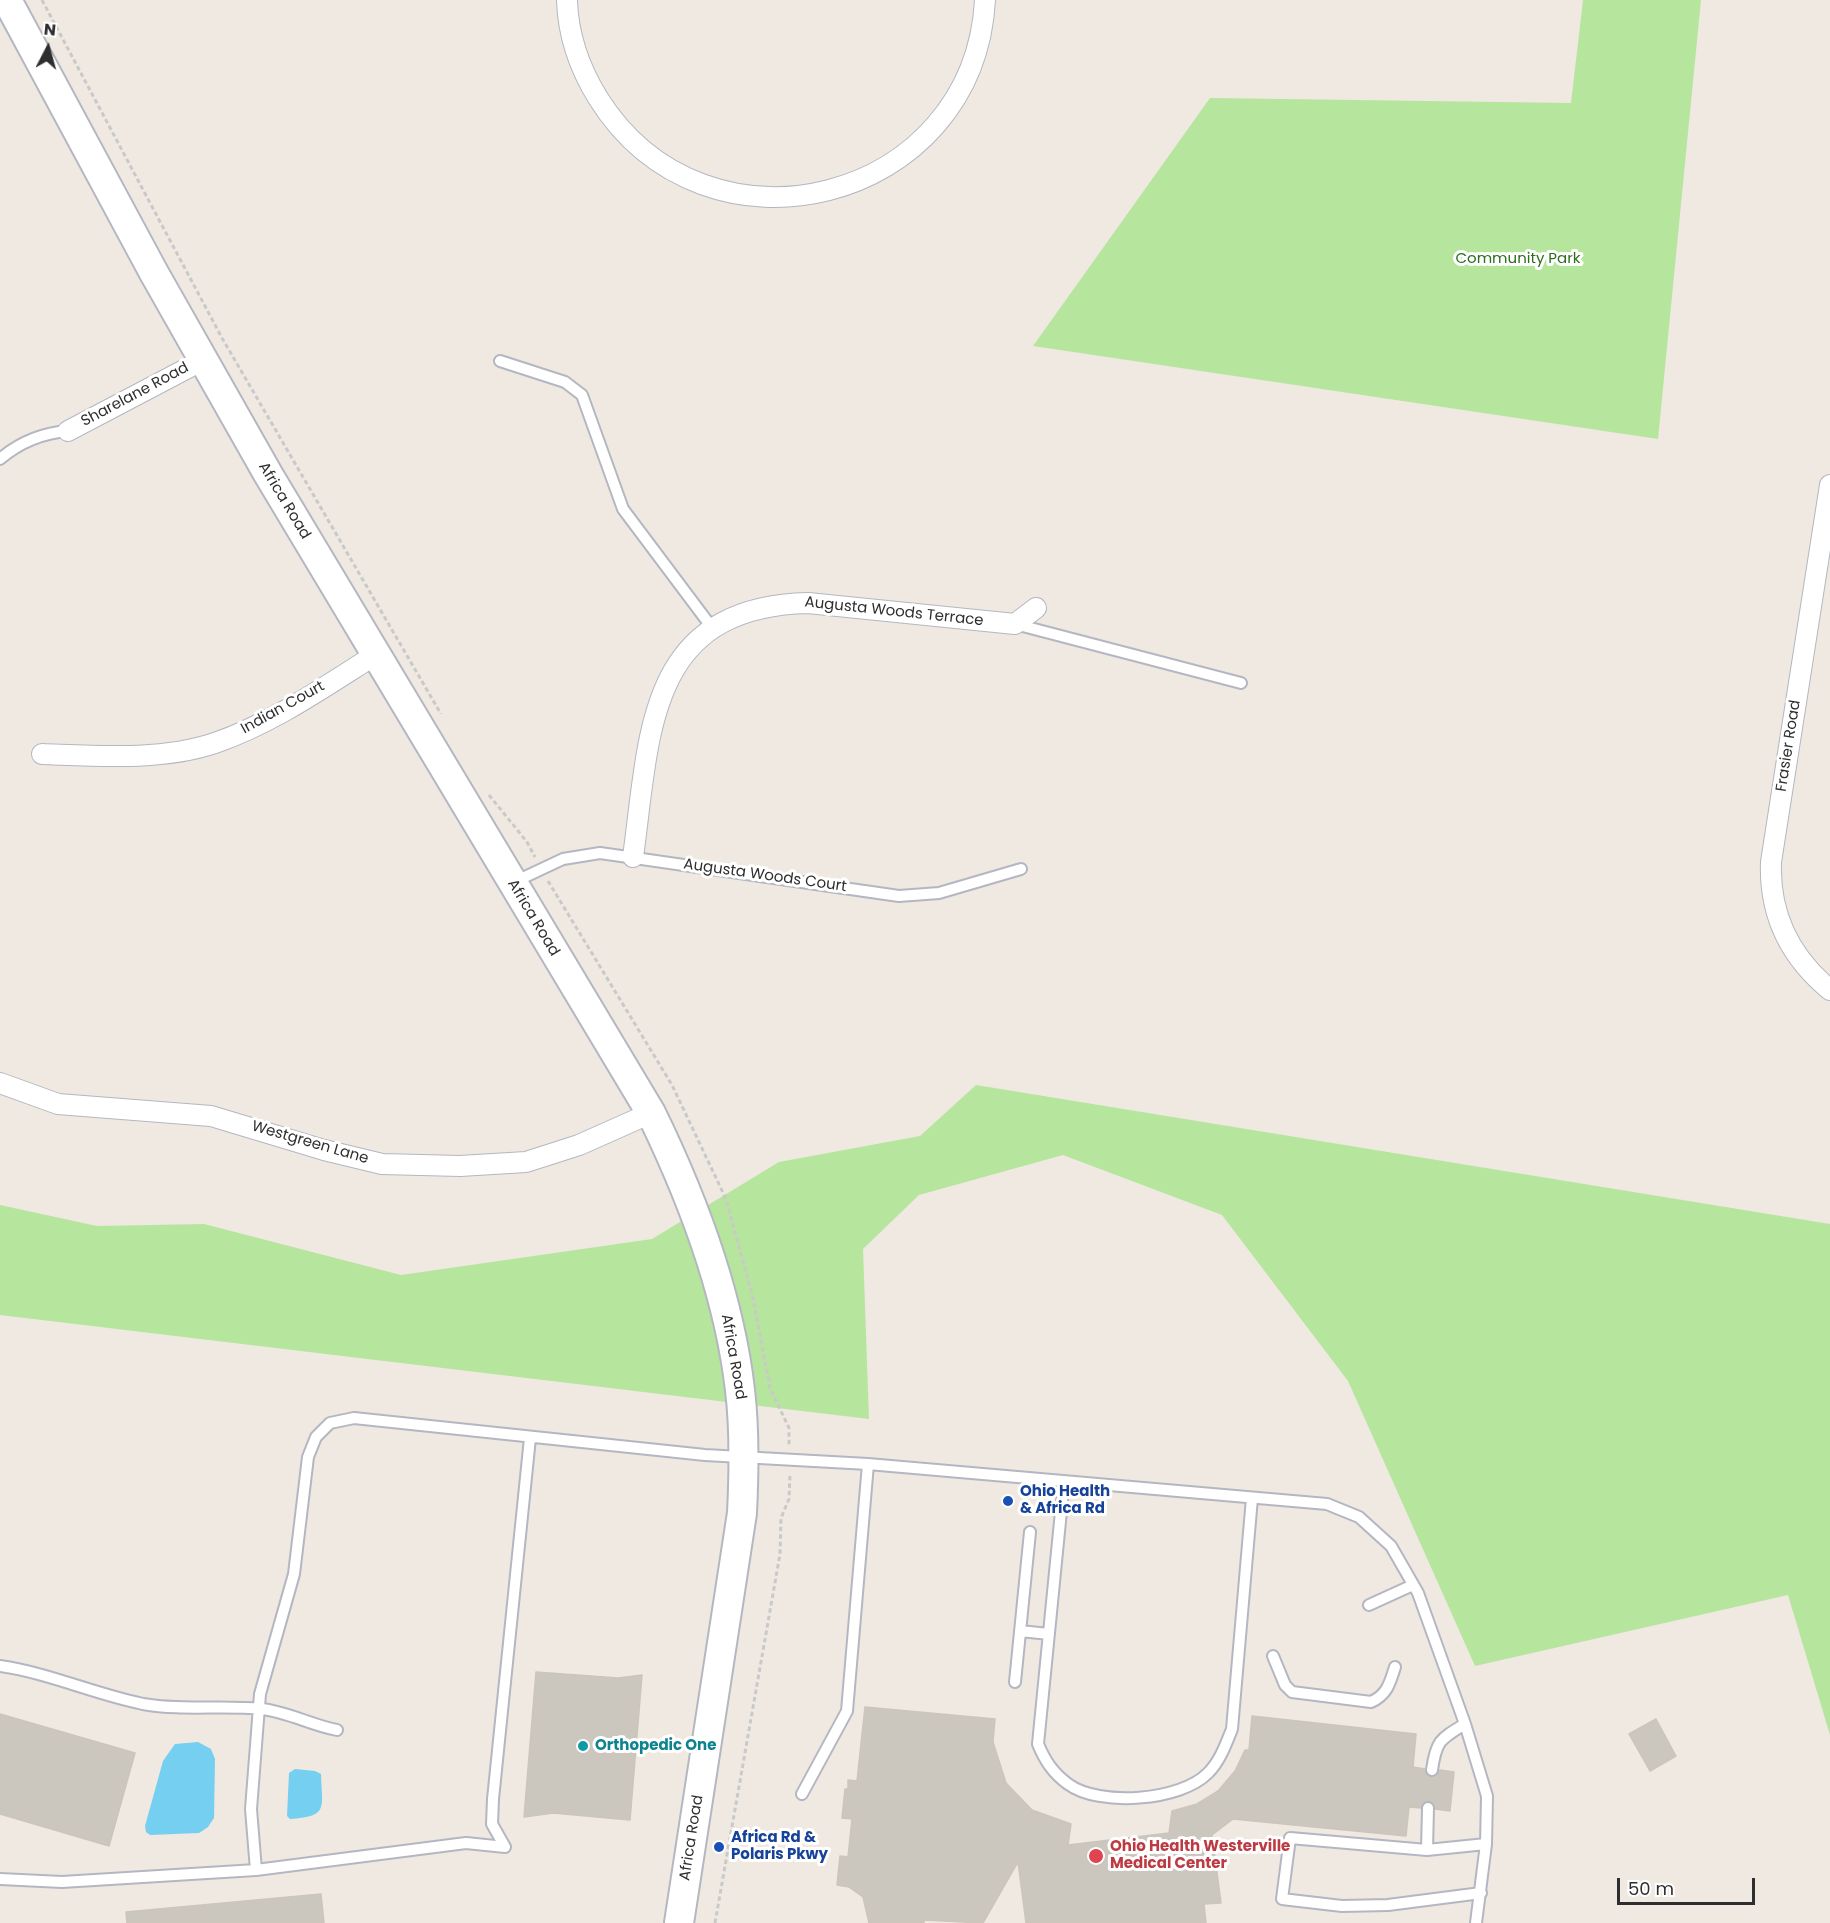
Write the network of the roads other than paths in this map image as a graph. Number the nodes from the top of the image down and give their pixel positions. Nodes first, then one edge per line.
1 (7, 0) edge
2 (567, 0) edge
3 (985, 0) edge
4 (203, 360) junction
5 (500, 362) dead end
6 (68, 430) joint
7 (0, 459) edge
8 (1830, 485) edge
9 (1822, 590) edge
10 (1036, 608) dead end
11 (1015, 624) junction
12 (714, 629) junction
13 (375, 655) junction
14 (1241, 683) dead end
15 (42, 754) dead end
16 (633, 857) junction
17 (1021, 868) dead end
18 (512, 883) junction
19 (1830, 990) edge
20 (0, 1083) edge
21 (651, 1113) junction
22 (530, 1438) junction
23 (745, 1458) junction
24 (868, 1464) junction
25 (1064, 1481) junction
26 (1252, 1498) junction
27 (1030, 1532) dead end
28 (1413, 1585) junction
29 (1369, 1605) dead end
30 (1020, 1631) junction
31 (1049, 1634) junction
32 (1273, 1656) dead end
33 (0, 1666) edge
34 (1395, 1667) dead end
35 (1015, 1682) dead end
36 (260, 1709) junction
37 (1465, 1724) junction
38 (337, 1730) dead end
39 (1432, 1770) dead end
40 (802, 1794) dead end
41 (1428, 1808) dead end
42 (1486, 1844) junction
43 (1427, 1850) junction
44 (256, 1870) junction
45 (0, 1880) edge
46 (1481, 1893) junction
47 (1478, 1921) edge
48 (679, 1923) edge

1 - 4 street, Africa Road
2 - 3 street
4 - 6 street, Sharelane Road
4 - 13 street, Africa Road
5 - 12 lane
6 - 7 lane
8 - 9 street, Frasier Road
9 - 19 street, Frasier Road
10 - 11 street
11 - 12 street, Augusta Woods Terrace
11 - 14 lane
12 - 16 street, Augusta Woods Terrace
13 - 15 street, Indian Court
13 - 18 street, Africa Road
16 - 17 lane, Augusta Woods Court
16 - 18 lane, Augusta Woods Court
18 - 21 street, Africa Road
20 - 21 street, Westgreen Lane
21 - 23 street, Africa Road
22 - 23 lane
22 - 36 lane
22 - 44 lane
23 - 24 lane
23 - 48 street, Africa Road
24 - 25 lane
24 - 40 lane
25 - 26 lane
25 - 31 lane
26 - 28 lane
26 - 31 lane
27 - 30 lane
28 - 29 lane
28 - 37 lane
30 - 31 lane
30 - 35 lane
32 - 34 lane
33 - 36 lane
36 - 38 lane
36 - 44 lane
37 - 39 lane
37 - 42 lane
41 - 43 lane
42 - 43 lane
42 - 46 lane
43 - 46 lane
44 - 45 lane
46 - 47 lane

